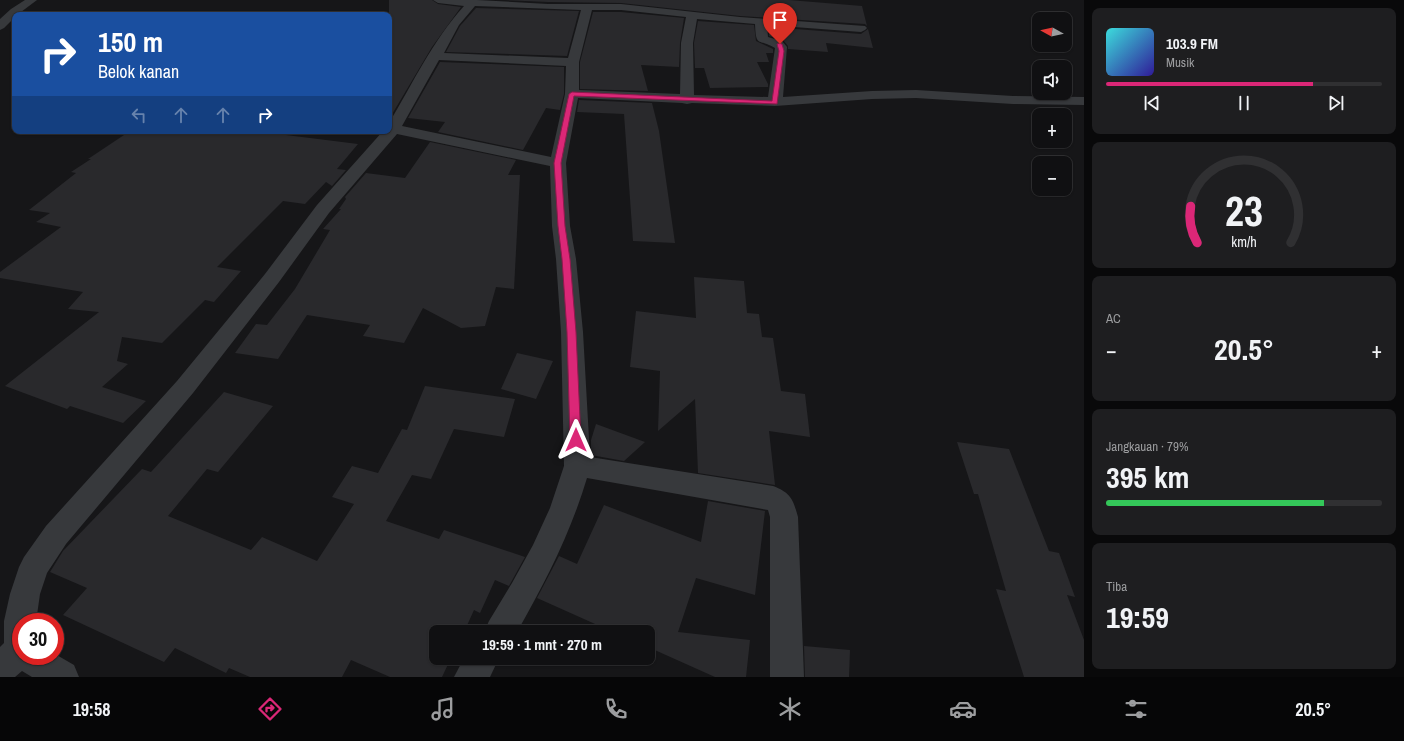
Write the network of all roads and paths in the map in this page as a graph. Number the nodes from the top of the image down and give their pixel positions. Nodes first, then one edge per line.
1 (32, 0) edge
2 (438, 0) edge
3 (475, 2) edge
4 (587, 7) junction
5 (14, 12) edge
6 (12, 14) edge
7 (692, 15) junction
8 (761, 21) junction
9 (0, 26) edge
10 (861, 28) dead end
11 (435, 56) junction
12 (573, 62) junction
13 (572, 94) junction
14 (687, 100) junction
15 (1084, 101) edge
16 (775, 102) junction
17 (393, 129) joint
18 (389, 134) edge
19 (558, 163) junction
20 (577, 466) junction
21 (21, 613) edge
22 (504, 625) edge
23 (35, 665) edge
24 (479, 665) edge
25 (62, 677) edge
26 (471, 677) edge
27 (787, 677) edge

1 - 5 street
2 - 3 street
3 - 4 street
3 - 11 street
4 - 7 street
4 - 12 street
6 - 9 street
7 - 8 street
7 - 14 street
8 - 10 street
8 - 16 street
11 - 12 street
11 - 17 street
12 - 13 street
13 - 14 street
13 - 19 street
14 - 16 street
15 - 16 street
17 - 19 street
18 - 21 street
19 - 20 street
20 - 22 street
20 - 27 street
23 - 25 street
24 - 26 street

